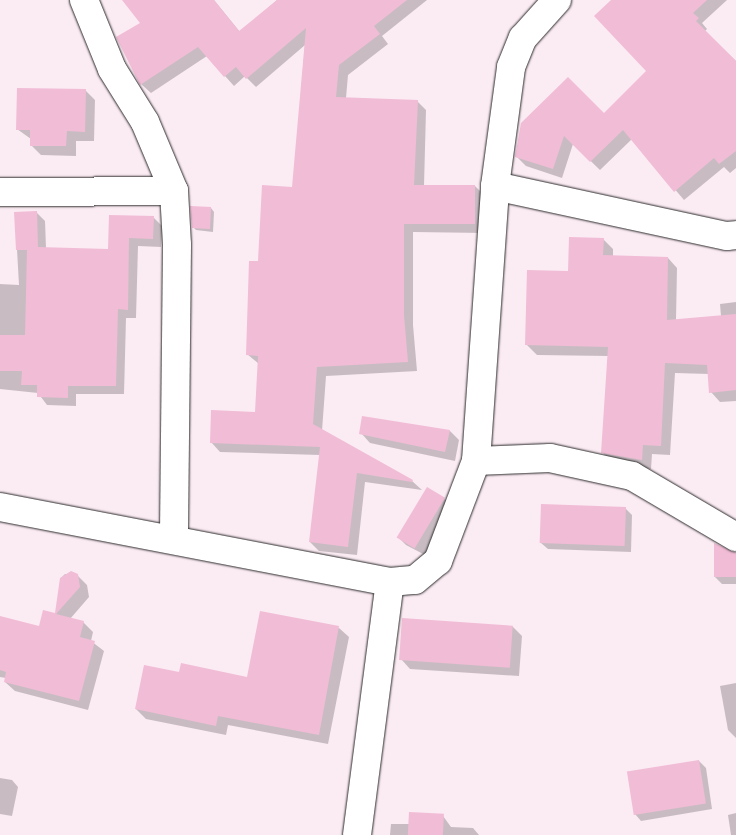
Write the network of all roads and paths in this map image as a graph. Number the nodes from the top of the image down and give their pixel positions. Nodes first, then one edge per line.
1 (84, 0) edge
2 (557, 0) edge
3 (495, 186) junction
4 (174, 191) junction
5 (0, 192) edge
6 (736, 235) edge
7 (476, 461) junction
8 (0, 507) edge
9 (736, 537) edge
10 (174, 539) junction
11 (390, 582) junction
12 (357, 835) edge

1 - 4 street
2 - 3 street
3 - 6 street
3 - 7 street
4 - 5 street
4 - 10 street
7 - 9 street
7 - 11 street
8 - 10 street
10 - 11 street
11 - 12 street

